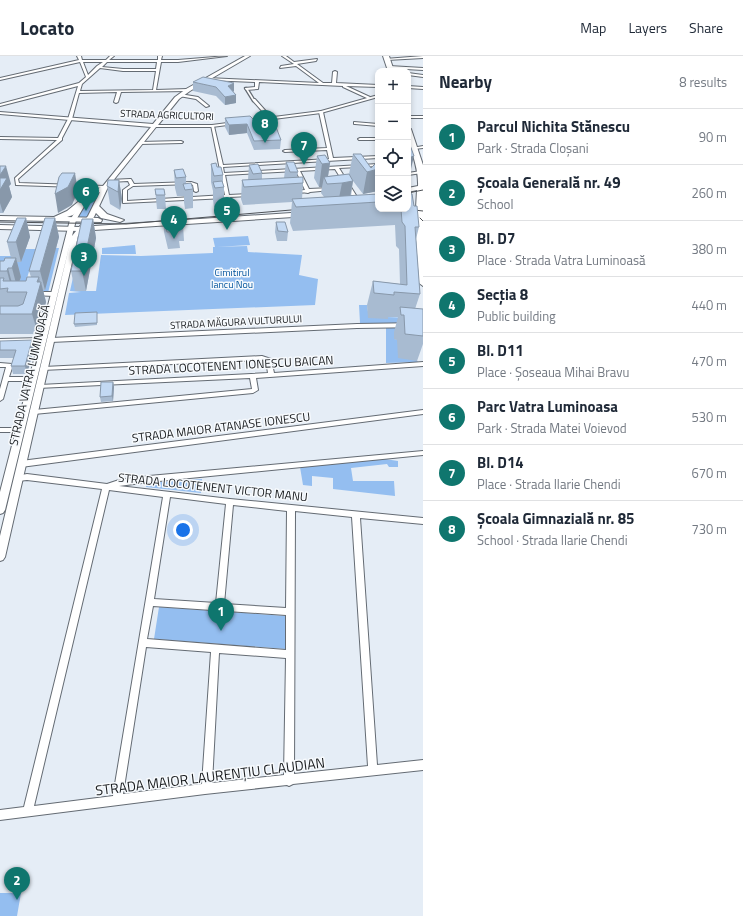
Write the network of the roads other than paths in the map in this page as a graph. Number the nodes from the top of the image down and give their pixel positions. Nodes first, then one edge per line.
1 (79, 56) edge
2 (112, 56) edge
3 (160, 56) edge
4 (225, 56) edge
5 (284, 56) edge
6 (245, 57) edge
7 (387, 57) edge
8 (423, 57) edge
9 (316, 60) dead end
10 (81, 61) junction
11 (106, 61) junction
12 (158, 61) junction
13 (295, 64) junction
14 (98, 67) junction
15 (281, 67) dead end
16 (390, 68) edge
17 (411, 69) edge
18 (423, 69) edge
19 (157, 70) junction
20 (335, 72) dead end
21 (411, 74) edge
22 (423, 76) edge
23 (87, 77) junction
24 (0, 79) edge
25 (207, 79) junction
26 (257, 81) junction
27 (80, 84) junction
28 (323, 84) junction
29 (334, 84) junction
30 (340, 84) junction
31 (375, 86) edge
32 (411, 87) edge
33 (423, 88) edge
34 (246, 89) joint
35 (188, 90) junction
36 (154, 91) junction
37 (78, 92) junction
38 (119, 92) junction
39 (180, 95) junction
40 (375, 97) edge
41 (369, 98) junction
42 (254, 100) joint
43 (116, 102) dead end
44 (0, 105) edge
45 (206, 106) dead end
46 (321, 112) junction
47 (0, 113) edge
48 (411, 117) edge
49 (423, 117) edge
50 (70, 119) junction
51 (271, 119) junction
52 (355, 122) dead end
53 (375, 125) edge
54 (154, 126) junction
55 (212, 126) junction
56 (0, 138) edge
57 (61, 138) junction
58 (360, 139) dead end
59 (375, 140) edge
60 (181, 142) dead end
61 (411, 142) edge
62 (140, 143) junction
63 (414, 148) junction
64 (423, 148) edge
65 (328, 149) junction
66 (285, 151) dead end
67 (375, 157) edge
68 (420, 157) edge
69 (330, 160) junction
70 (375, 165) edge
71 (221, 166) junction
72 (338, 168) junction
73 (298, 170) junction
74 (422, 173) edge
75 (223, 174) junction
76 (411, 174) edge
77 (9, 178) dead end
78 (16, 178) junction
79 (109, 181) junction
80 (132, 185) junction
81 (105, 187) junction
82 (336, 187) edge
83 (411, 190) edge
84 (196, 191) dead end
85 (422, 191) edge
86 (308, 192) junction
87 (286, 193) edge
88 (256, 195) edge
89 (411, 196) edge
90 (227, 197) junction
91 (358, 203) edge
92 (81, 204) junction
93 (96, 208) junction
94 (231, 212) junction
95 (417, 212) edge
96 (0, 218) edge
97 (44, 220) junction
98 (120, 220) junction
99 (71, 225) junction
100 (84, 225) junction
101 (0, 228) edge
102 (423, 283) edge
103 (27, 294) edge
104 (54, 294) junction
105 (423, 325) edge
106 (42, 340) junction
107 (51, 340) junction
108 (0, 341) edge
109 (423, 364) edge
110 (0, 365) edge
111 (44, 368) junction
112 (272, 375) junction
113 (253, 376) junction
114 (6, 379) junction
115 (33, 379) junction
116 (40, 387) junction
117 (0, 399) edge
118 (34, 412) junction
119 (423, 412) edge
120 (0, 430) edge
121 (20, 430) junction
122 (423, 453) edge
123 (21, 464) junction
124 (4, 477) edge
125 (18, 478) junction
126 (106, 487) junction
127 (167, 494) junction
128 (230, 502) junction
129 (291, 508) junction
130 (0, 510) edge
131 (356, 515) junction
132 (423, 521) edge
133 (0, 557) edge
134 (149, 602) junction
135 (220, 607) junction
136 (290, 612) junction
137 (142, 643) junction
138 (215, 649) junction
139 (290, 654) junction
140 (423, 765) edge
141 (373, 770) junction
142 (289, 781) junction
143 (206, 789) junction
144 (116, 800) junction
145 (28, 812) junction
146 (0, 815) edge

1 - 10 street
2 - 11 street
3 - 12 street
4 - 12 street
5 - 13 street
6 - 25 street, STRADA VATRA LUMINOASĂ
7 - 8 street
7 - 16 main road
9 - 13 street
10 - 11 street
10 - 23 street
10 - 24 street
11 - 12 street
11 - 14 street
12 - 19 street
13 - 15 street
13 - 28 street
14 - 19 street
14 - 23 street
17 - 18 street
19 - 36 street
20 - 29 street
21 - 22 street
23 - 27 street
25 - 26 street
25 - 35 street, STRADA VATRA LUMINOASĂ
26 - 28 street
26 - 34 street
27 - 37 street
27 - 44 street
28 - 29 street
29 - 30 street
30 - 31 street
30 - 41 street
32 - 33 street
34 - 42 street
35 - 36 street
35 - 39 street, STRADA VATRA LUMINOASĂ
36 - 38 street
37 - 38 street
37 - 50 street
38 - 43 street
39 - 45 street
39 - 54 street, STRADA VATRA LUMINOASĂ
40 - 41 street, STRADA AGRICULTORI
41 - 46 street, STRADA AGRICULTORI
42 - 51 street
46 - 51 street, STRADA AGRICULTORI
46 - 65 street
47 - 50 street, STRADA AGRICULTORI
48 - 49 street
50 - 54 street, STRADA AGRICULTORI
50 - 57 street
51 - 55 street, STRADA AGRICULTORI
52 - 53 street
54 - 55 street, STRADA AGRICULTORI
54 - 62 street, STRADA VATRA LUMINOASĂ
55 - 71 street
56 - 57 street
57 - 78 street
58 - 59 street
60 - 62 street
61 - 63 main road
62 - 79 street, STRADA VATRA LUMINOASĂ
63 - 64 street
63 - 68 main road
65 - 66 street
65 - 69 street
67 - 69 street
68 - 74 main road
69 - 71 street
70 - 72 street
71 - 75 street
72 - 73 street
72 - 91 street
73 - 75 street
73 - 86 street
74 - 76 street
74 - 85 main road
75 - 90 street
77 - 78 street
78 - 81 street
79 - 80 street
79 - 81 street, STRADA VATRA LUMINOASĂ
80 - 84 street
80 - 90 street
81 - 92 street
81 - 93 street, STRADA VATRA LUMINOASĂ
82 - 86 street
83 - 85 main road
85 - 89 main road
85 - 95 main road
86 - 87 street
88 - 90 street
90 - 94 street
92 - 97 main road
92 - 99 street, STRADA VATRA LUMINOASĂ
93 - 98 main road
93 - 100 street, STRADA VATRA LUMINOASĂ
94 - 98 main road
94 - 100 main road
95 - 102 main road
96 - 97 main road
97 - 99 main road
98 - 100 main road
99 - 100 main road
99 - 100 main road
99 - 101 main road
99 - 104 street, STRADA VATRA LUMINOASĂ
100 - 107 street, STRADA VATRA LUMINOASĂ
103 - 104 street
104 - 106 street, STRADA VATRA LUMINOASĂ
105 - 107 street, STRADA MĂGURA VULTURULUI
106 - 107 street
106 - 108 street
106 - 115 street, STRADA VATRA LUMINOASĂ
107 - 111 street, STRADA VATRA LUMINOASĂ
109 - 112 street, STRADA LOCOTENENT IONESCU BAICAN
110 - 114 street
111 - 112 street
111 - 116 street, STRADA VATRA LUMINOASĂ
112 - 113 street, STRADA LOCOTENENT IONESCU BAICAN
113 - 116 street, STRADA LOCOTENENT IONESCU BAICAN
113 - 118 street
114 - 115 street
114 - 117 street
115 - 121 street, STRADA VATRA LUMINOASĂ
116 - 118 street, STRADA VATRA LUMINOASĂ
118 - 123 street, STRADA VATRA LUMINOASĂ
119 - 123 street, STRADA MAIOR ATANASE IONESCU
120 - 121 street
121 - 124 street, STRADA VATRA LUMINOASĂ
122 - 126 street
123 - 125 street, STRADA VATRA LUMINOASĂ
124 - 125 street, STRADA LOCOTENENT VICTOR MANU
124 - 130 street, STRADA VATRA LUMINOASĂ
125 - 126 street, STRADA LOCOTENENT VICTOR MANU
125 - 133 street, STRADA VATRA LUMINOASĂ
126 - 127 street, STRADA LOCOTENENT VICTOR MANU
126 - 145 street
127 - 128 street, STRADA LOCOTENENT VICTOR MANU
127 - 134 street
128 - 129 street, STRADA LOCOTENENT VICTOR MANU
128 - 135 street
129 - 131 street, STRADA LOCOTENENT VICTOR MANU
129 - 136 street
131 - 132 street, STRADA LOCOTENENT VICTOR MANU
131 - 141 street
134 - 135 street
134 - 137 street
135 - 136 street
136 - 139 street
137 - 138 street
137 - 144 street
138 - 139 street
138 - 143 street
139 - 142 street
140 - 141 street, STRADA MAIOR LAURENȚIU CLAUDIAN
141 - 142 street, STRADA MAIOR LAURENȚIU CLAUDIAN
142 - 143 street, STRADA MAIOR LAURENȚIU CLAUDIAN
143 - 144 street, STRADA MAIOR LAURENȚIU CLAUDIAN
144 - 145 street, STRADA MAIOR LAURENȚIU CLAUDIAN
145 - 146 street, STRADA MAIOR LAURENȚIU CLAUDIAN

